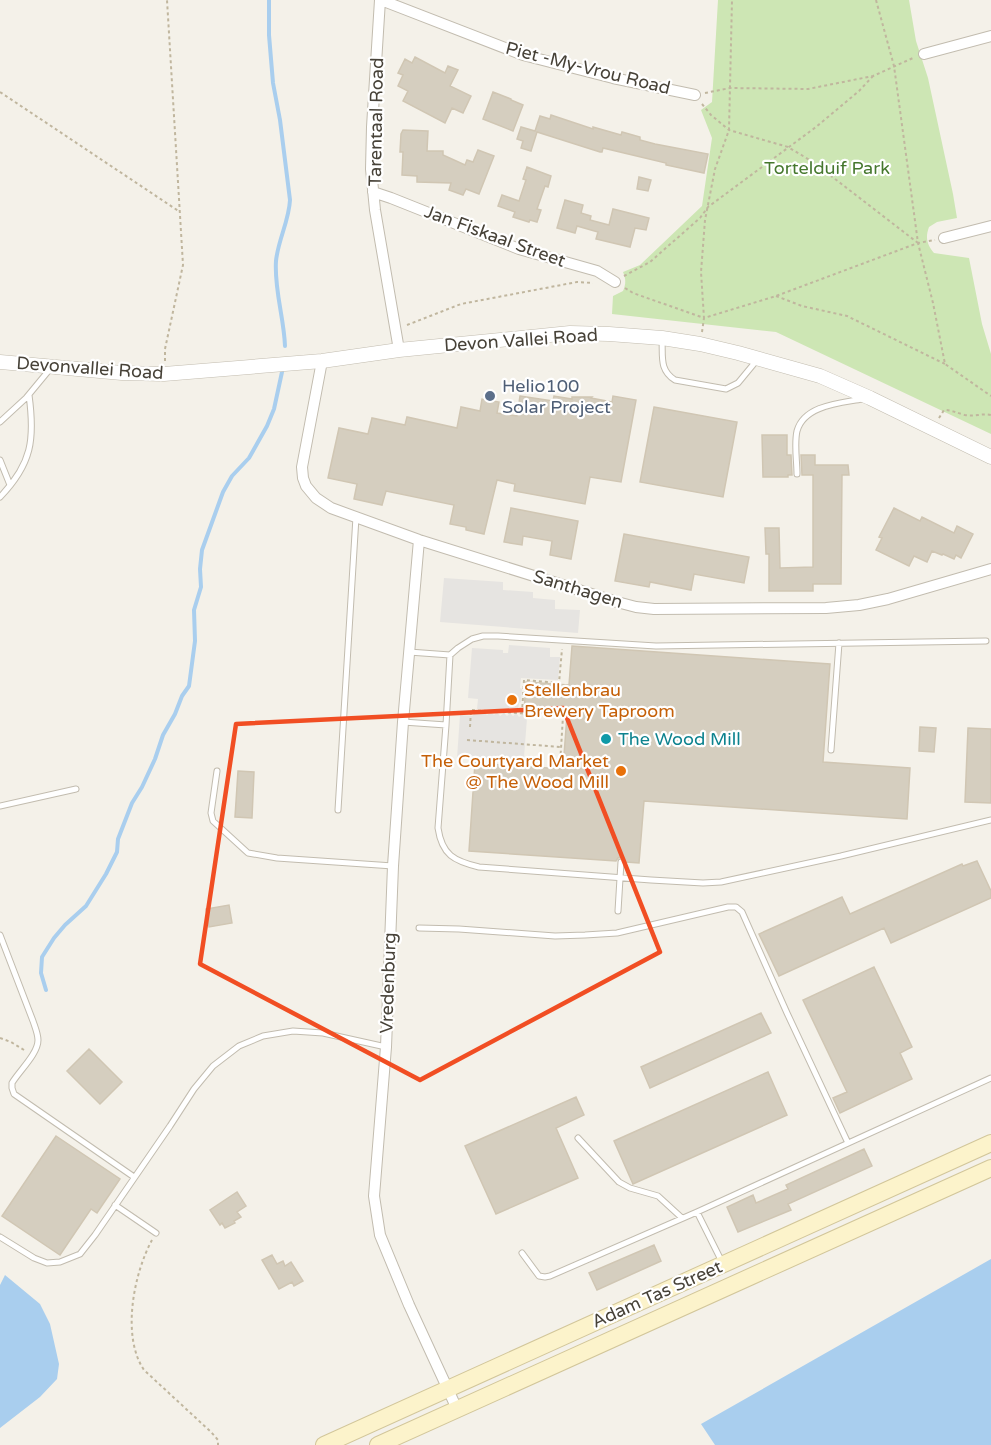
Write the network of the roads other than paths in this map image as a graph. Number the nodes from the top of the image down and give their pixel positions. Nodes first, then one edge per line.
1 (380, 0) edge
2 (991, 36) edge
3 (924, 54) road end
4 (695, 95) road end
5 (373, 192) junction
6 (991, 226) edge
7 (944, 238) road end
8 (615, 282) road end
9 (662, 338) junction
10 (399, 350) junction
11 (758, 358) junction
12 (322, 361) junction
13 (0, 362) edge
14 (51, 368) junction
15 (245, 368) joint
16 (29, 395) junction
17 (870, 398) junction
18 (1, 421) edge
19 (991, 457) edge
20 (0, 460) edge
21 (796, 474) dead end
22 (10, 485) junction
23 (0, 497) edge
24 (356, 517) junction
25 (419, 540) junction
26 (991, 569) edge
27 (986, 641) dead end
28 (839, 643) junction
29 (409, 652) junction
30 (450, 654) junction
31 (403, 722) junction
32 (446, 725) junction
33 (831, 750) dead end
34 (217, 771) dead end
35 (76, 789) dead end
36 (0, 806) edge
37 (338, 810) dead end
38 (991, 820) edge
39 (621, 862) dead end
40 (393, 866) junction
41 (620, 878) junction
42 (618, 911) dead end
43 (419, 928) dead end
44 (0, 935) edge
45 (386, 1047) junction
46 (991, 1078) edge
47 (578, 1138) dead end
48 (848, 1143) junction
49 (991, 1143) edge
50 (991, 1168) edge
51 (134, 1177) junction
52 (116, 1204) junction
53 (697, 1212) junction
54 (682, 1218) junction
55 (156, 1233) road end
56 (0, 1237) edge
57 (522, 1253) dead end
58 (723, 1264) junction
59 (448, 1388) junction
60 (457, 1409) junction
61 (324, 1445) edge
62 (378, 1445) edge

1 - 4 street, Piet -My-Vrou Road
1 - 5 street, Tarentaal Road
2 - 3 street
5 - 8 street, Jan Fiskaal Street
5 - 10 street, Tarentaal Road
6 - 7 street
9 - 10 street, Devon Vallei Road
9 - 11 street, Devon Vallei Road
9 - 11 lane
10 - 12 street, Devon Vallei Road
11 - 17 street, Devon Vallei Road
12 - 15 street, Devon Vallei Road
12 - 24 street, Santhagen
13 - 14 street, Devonvallei Road
14 - 15 street, Devonvallei Road
14 - 16 lane
16 - 18 lane
16 - 22 lane
17 - 19 street, Devon Vallei Road
17 - 21 lane
20 - 22 lane
22 - 23 lane
24 - 25 street, Santhagen
24 - 37 lane
25 - 26 street, Santhagen
25 - 29 street, Vredenburg
27 - 28 lane
28 - 30 lane
28 - 33 lane
29 - 30 lane
29 - 31 street, Vredenburg
30 - 32 lane
31 - 32 lane
31 - 40 street, Vredenburg
32 - 41 lane
34 - 40 lane
35 - 36 lane
38 - 41 lane
39 - 41 lane
40 - 45 street, Vredenburg
41 - 42 lane
43 - 48 lane
44 - 51 lane
45 - 51 lane
45 - 59 street, Vredenburg
46 - 48 lane
47 - 54 lane
48 - 53 lane
49 - 58 main road, Adam Tas Street
50 - 60 main road, Adam Tas Street
51 - 52 lane
52 - 55 lane
52 - 56 lane
53 - 54 lane
53 - 58 lane
54 - 57 lane
58 - 59 main road, Adam Tas Street
59 - 60 street, Vredenburg
59 - 61 main road, Adam Tas Street
60 - 62 main road, Adam Tas Street

